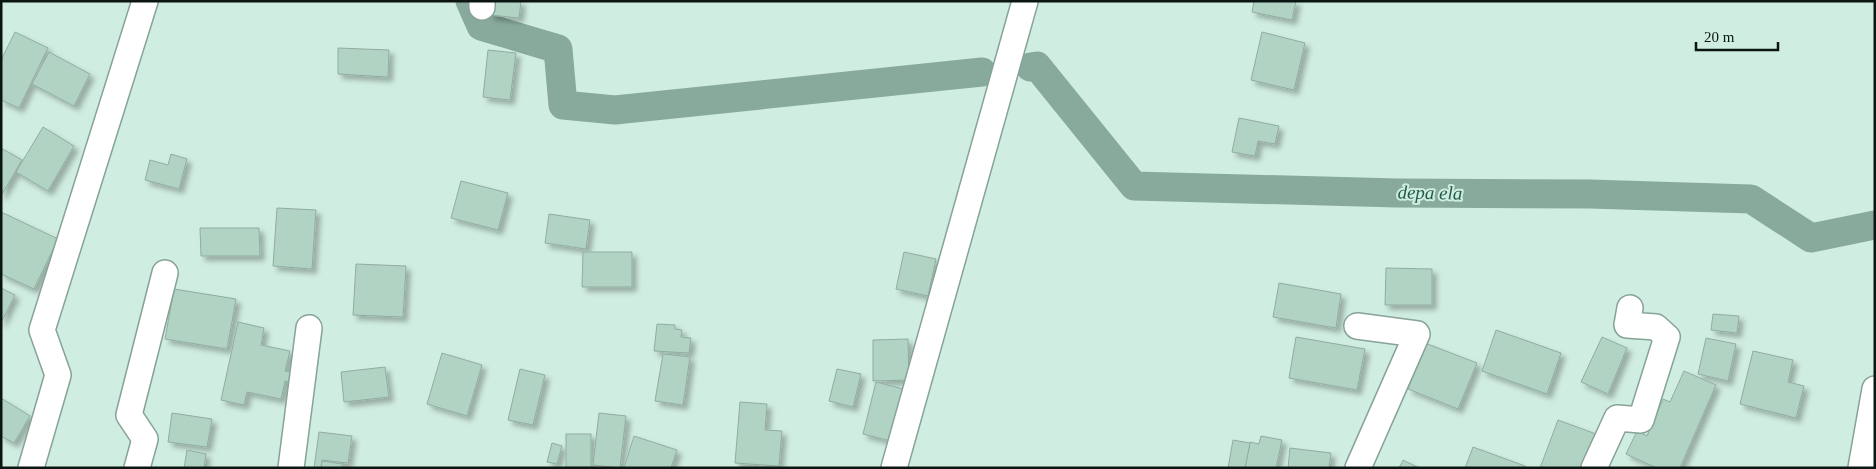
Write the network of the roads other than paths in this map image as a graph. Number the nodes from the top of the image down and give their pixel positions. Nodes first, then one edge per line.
1 (145, 1) edge
2 (1025, 1) edge
3 (165, 273) dead end
4 (1630, 308) dead end
5 (1357, 326) dead end
6 (309, 328) dead end
7 (1875, 389) edge
8 (31, 468) edge
9 (137, 468) edge
10 (290, 468) edge
11 (894, 468) edge
12 (1358, 468) edge
13 (1594, 468) edge
14 (1861, 468) edge

1 - 8 street
2 - 11 street
3 - 9 street
4 - 13 street
5 - 12 street
6 - 10 street
7 - 14 street

